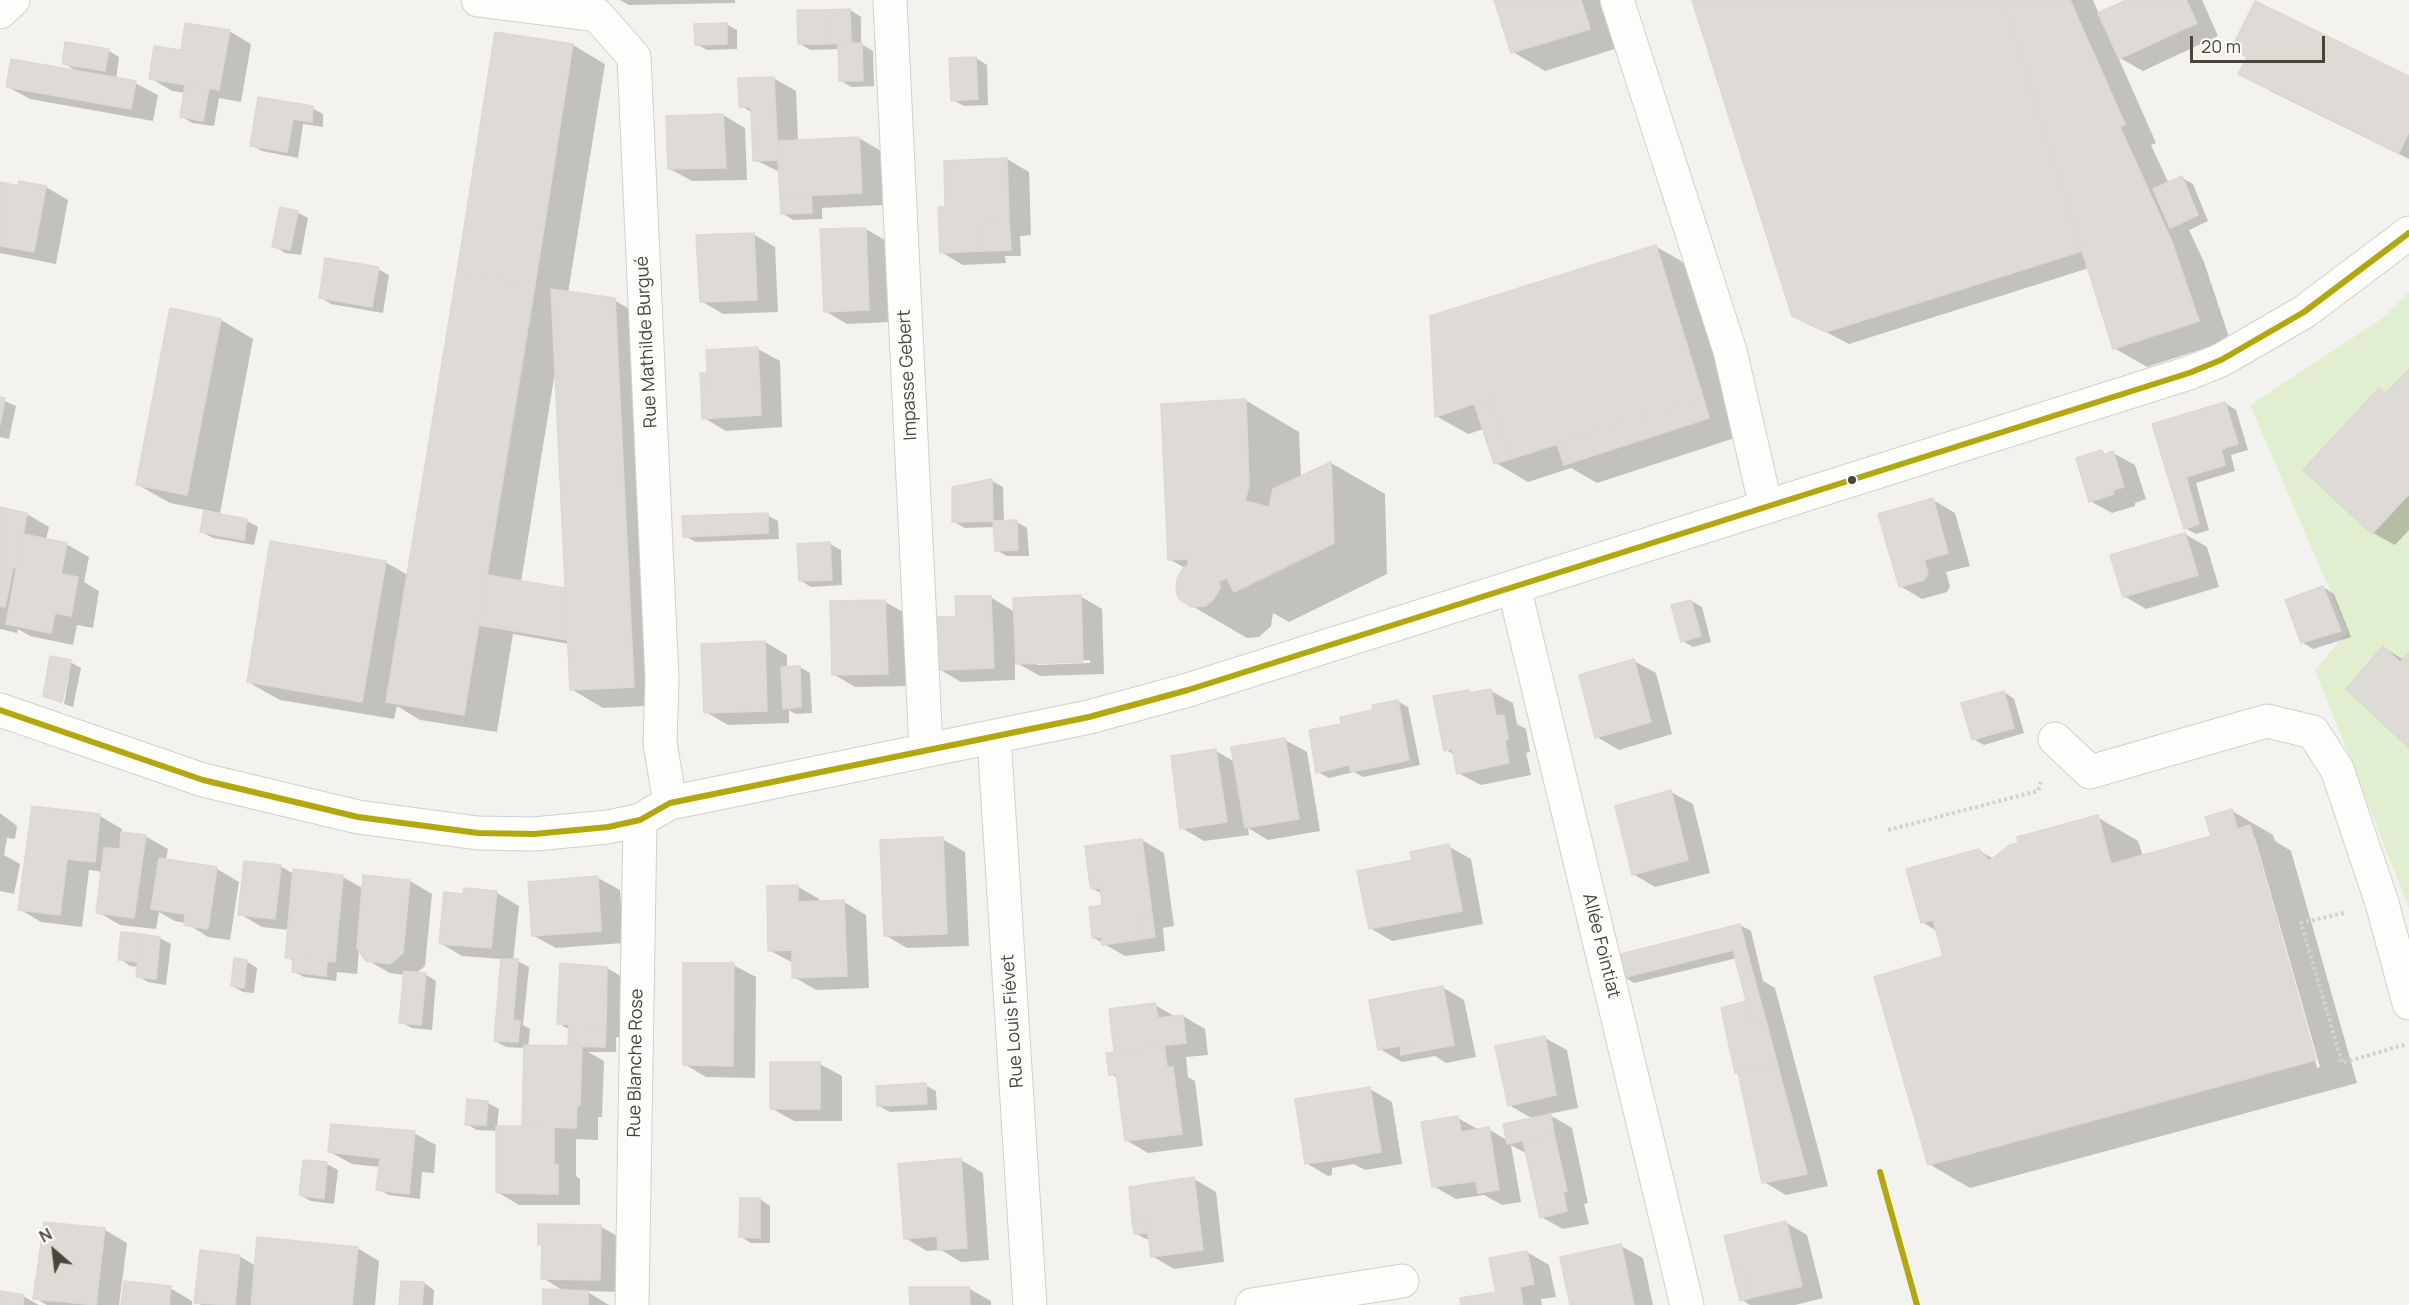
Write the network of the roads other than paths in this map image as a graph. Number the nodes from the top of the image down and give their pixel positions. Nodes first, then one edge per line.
1 (13, 0) edge
2 (478, 0) edge
3 (890, 0) edge
4 (1617, 0) edge
5 (0, 12) edge
6 (2409, 233) edge
7 (1766, 507) junction
8 (1514, 587) junction
9 (0, 710) edge
10 (994, 737) junction
11 (2055, 739) road end
12 (926, 750) junction
13 (670, 803) junction
14 (640, 820) junction
15 (2409, 1003) edge
16 (1402, 1281) dead end
17 (632, 1305) edge
18 (1030, 1305) edge
19 (1252, 1305) edge
20 (1687, 1305) edge

1 - 5 street
2 - 13 street, Rue Mathilde Burgué
3 - 12 street, Impasse Gebert
4 - 7 street
6 - 7 street
7 - 8 street
8 - 10 street
8 - 20 street, Allée Fointiat
9 - 14 street
10 - 12 street
10 - 18 street, Rue Louis Fiévet
11 - 15 street
12 - 13 street
13 - 14 street
14 - 17 street, Rue Blanche Rose
16 - 19 street

